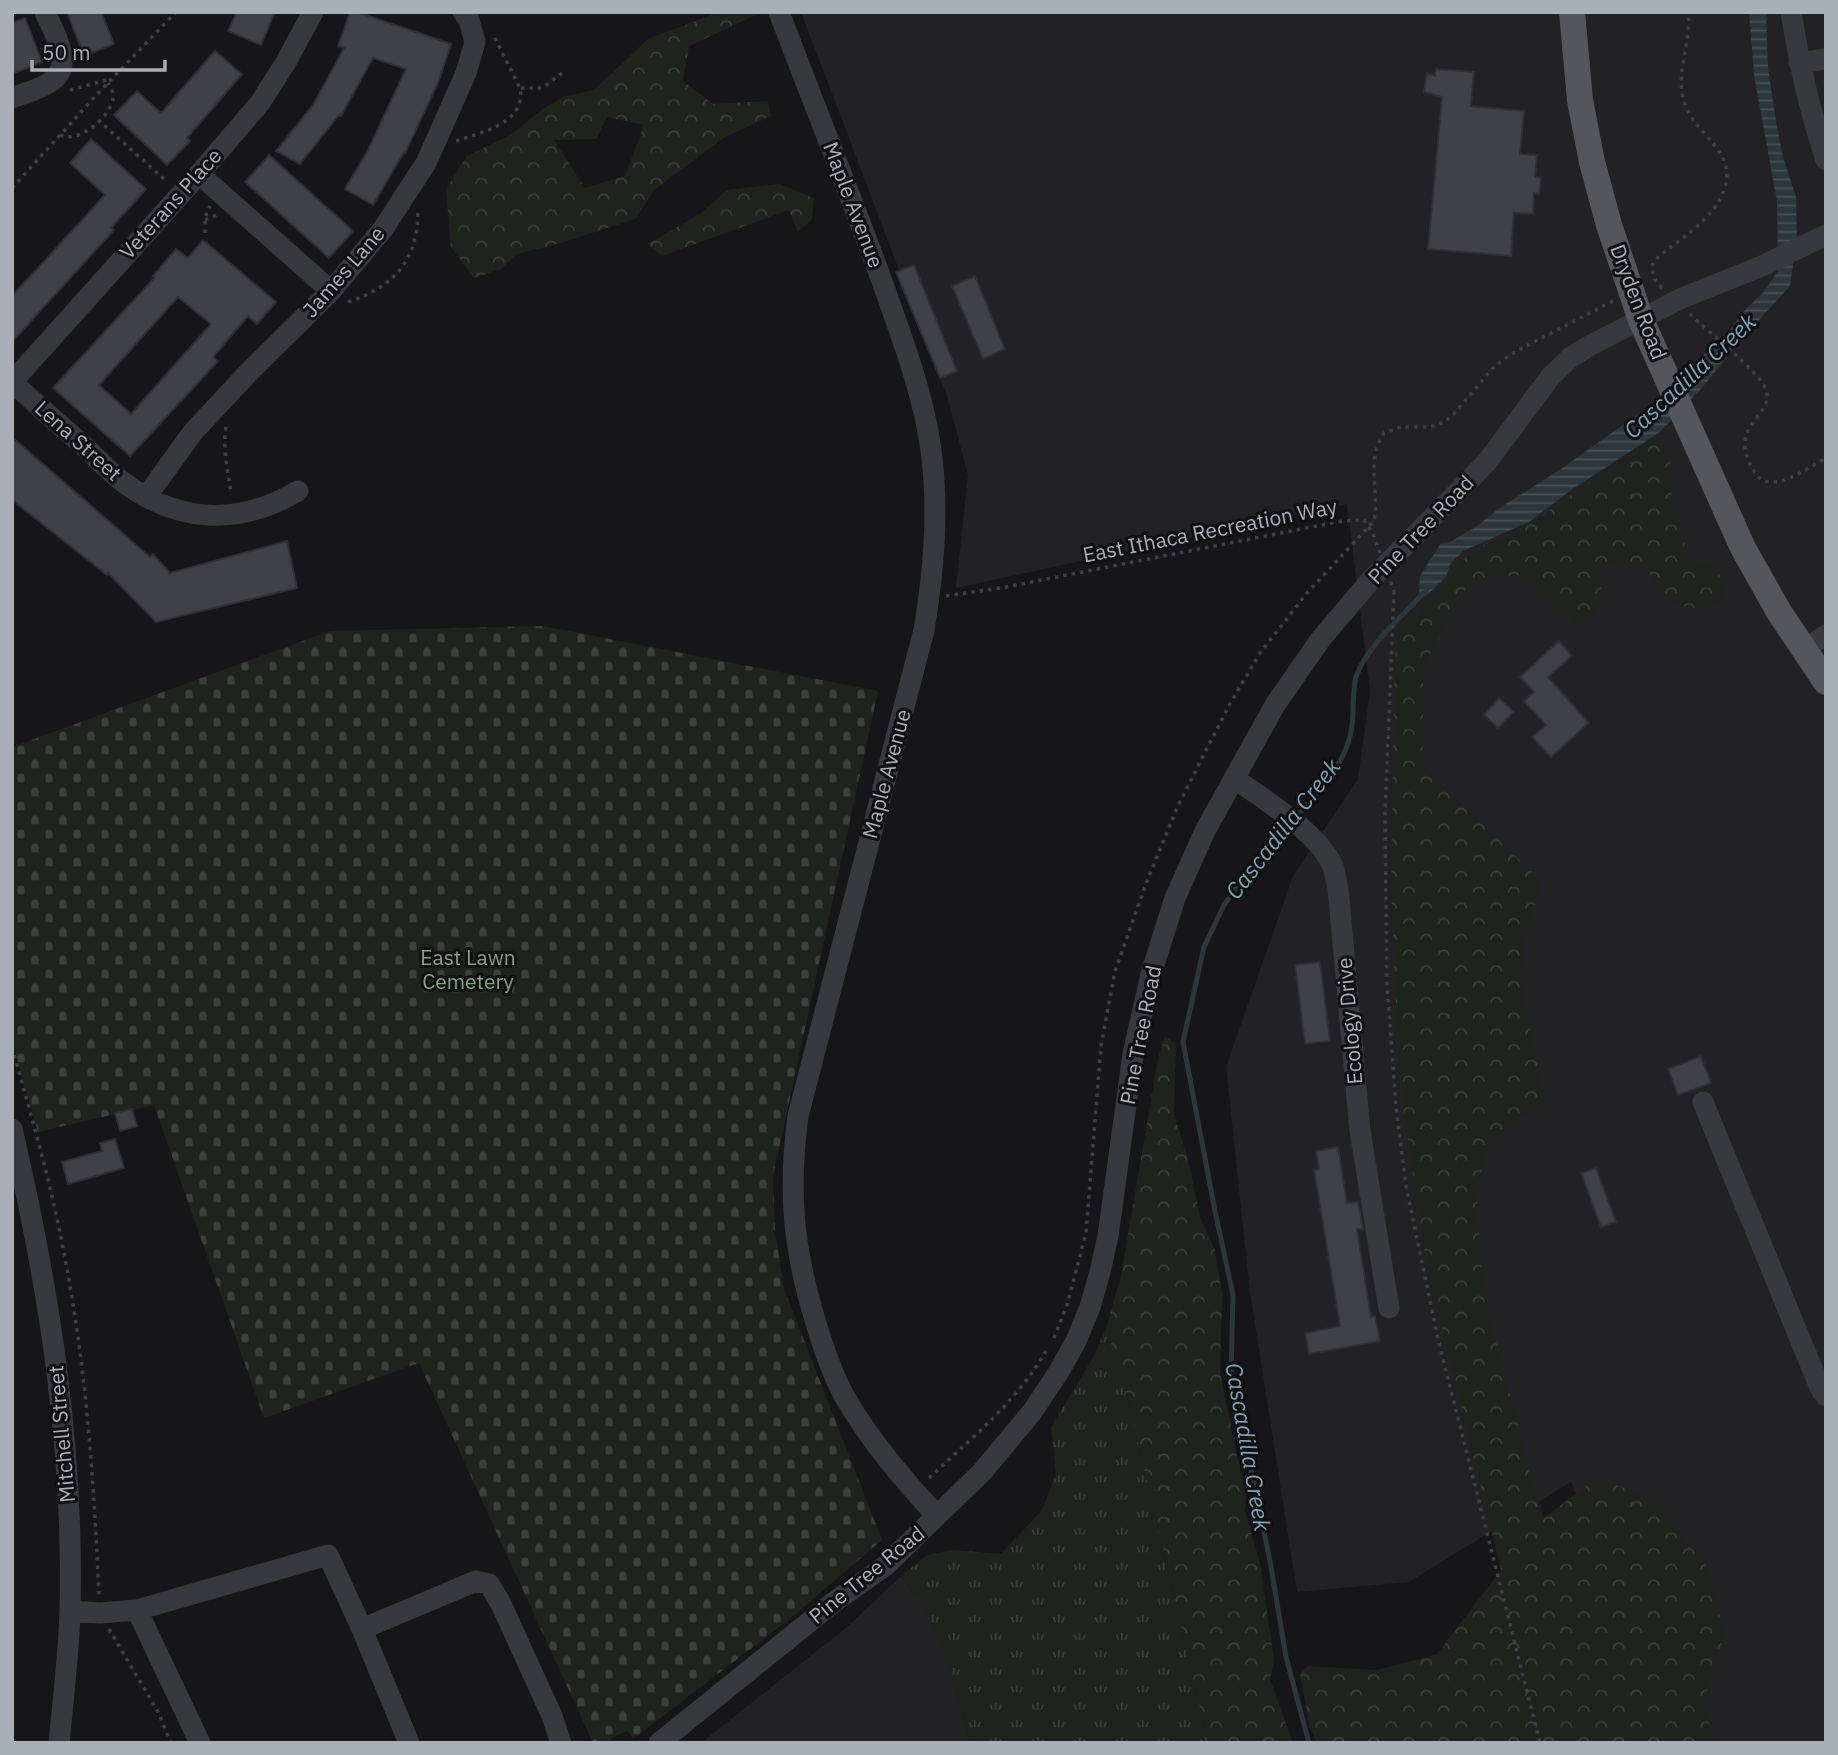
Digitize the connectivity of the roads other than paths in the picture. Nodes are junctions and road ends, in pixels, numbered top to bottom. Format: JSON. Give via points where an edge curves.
{"nodes":[{"id":1,"x":45,"y":12,"type":"edge"},
{"id":2,"x":313,"y":12,"type":"edge"},
{"id":3,"x":463,"y":12,"type":"edge"},
{"id":4,"x":779,"y":12,"type":"edge"},
{"id":5,"x":1572,"y":12,"type":"edge"},
{"id":6,"x":1791,"y":12,"type":"edge"},
{"id":7,"x":1826,"y":59,"type":"edge"},
{"id":8,"x":1798,"y":63,"type":"junction"},
{"id":9,"x":12,"y":98,"type":"edge"},
{"id":10,"x":1819,"y":120,"type":"edge"},
{"id":11,"x":1826,"y":160,"type":"edge"},
{"id":12,"x":199,"y":174,"type":"junction"},
{"id":13,"x":1818,"y":239,"type":"edge"},
{"id":14,"x":331,"y":291,"type":"junction"},
{"id":15,"x":1641,"y":320,"type":"junction"},
{"id":16,"x":12,"y":382,"type":"edge"},
{"id":17,"x":298,"y":491,"type":"dead end"},
{"id":18,"x":146,"y":497,"type":"junction"},
{"id":19,"x":1826,"y":635,"type":"edge"},
{"id":20,"x":1802,"y":650,"type":"junction"},
{"id":21,"x":1826,"y":682,"type":"edge"},
{"id":22,"x":1234,"y":778,"type":"junction"},
{"id":23,"x":1703,"y":1102,"type":"dead end"},
{"id":24,"x":12,"y":1129,"type":"edge"},
{"id":25,"x":1389,"y":1308,"type":"dead end"},
{"id":26,"x":1826,"y":1396,"type":"edge"},
{"id":27,"x":937,"y":1516,"type":"junction"},
{"id":28,"x":137,"y":1610,"type":"junction"},
{"id":29,"x":70,"y":1611,"type":"junction"},
{"id":30,"x":362,"y":1629,"type":"junction"},
{"id":31,"x":59,"y":1743,"type":"edge"},
{"id":32,"x":200,"y":1743,"type":"edge"},
{"id":33,"x":409,"y":1743,"type":"edge"},
{"id":34,"x":561,"y":1743,"type":"edge"},
{"id":35,"x":659,"y":1743,"type":"edge"}],
"edges":[{"from":1,"to":9,"type":"street","via":[[62,53],[60,71],[49,84]]},
{"from":2,"to":12,"type":"street","name":"Veterans Place","via":[[260,103]]},
{"from":3,"to":14,"type":"street","name":"James Lane","via":[[475,42],[426,163],[383,229]]},
{"from":4,"to":27,"type":"street","name":"Maple Avenue","via":[[910,359],[929,437],[936,499],[936,550],[924,630],[798,1116],[792,1202],[796,1243],[823,1347],[844,1396],[866,1432]]},
{"from":5,"to":15,"type":"main road","name":"Dryden Road","via":[[1580,100],[1592,162]]},
{"from":6,"to":8,"type":"street"},
{"from":7,"to":8,"type":"street"},
{"from":8,"to":10,"type":"street"},
{"from":10,"to":11,"type":"street"},
{"from":12,"to":14,"type":"street"},
{"from":12,"to":16,"type":"street","name":"Veterans Place"},
{"from":13,"to":15,"type":"street","name":"Pine Tree Road"},
{"from":14,"to":18,"type":"street","name":"James Lane","via":[[193,432]]},
{"from":15,"to":20,"type":"main road","name":"Dryden Road","via":[[1743,548]]},
{"from":15,"to":22,"type":"street","name":"Pine Tree Road","via":[[1589,345],[1551,376],[1487,462],[1370,581],[1320,640],[1275,705]]},
{"from":16,"to":18,"type":"street","name":"Lena Street","via":[[121,481]]},
{"from":17,"to":18,"type":"street","name":"Lena Street","via":[[262,508],[214,516],[191,514]]},
{"from":19,"to":20,"type":"street"},
{"from":20,"to":21,"type":"main road","name":"Dryden Road"},
{"from":22,"to":25,"type":"street","name":"Ecology Drive","via":[[1307,834],[1333,867],[1360,1131]]},
{"from":22,"to":27,"type":"street","name":"Pine Tree Road","via":[[1175,898],[1151,974],[1133,1054],[1108,1236],[1090,1307],[1064,1362],[1032,1412],[982,1472]]},
{"from":23,"to":26,"type":"street"},
{"from":24,"to":29,"type":"street","name":"Mitchell Street","via":[[33,1219],[65,1430]]},
{"from":27,"to":35,"type":"street","name":"Pine Tree Road","via":[[885,1566]]},
{"from":28,"to":29,"type":"street"},
{"from":28,"to":30,"type":"street","via":[[328,1555]]},
{"from":28,"to":32,"type":"street"},
{"from":29,"to":31,"type":"street","name":"Mitchell Street"},
{"from":30,"to":33,"type":"street"},
{"from":30,"to":34,"type":"street","via":[[476,1581],[489,1584]]}]}
